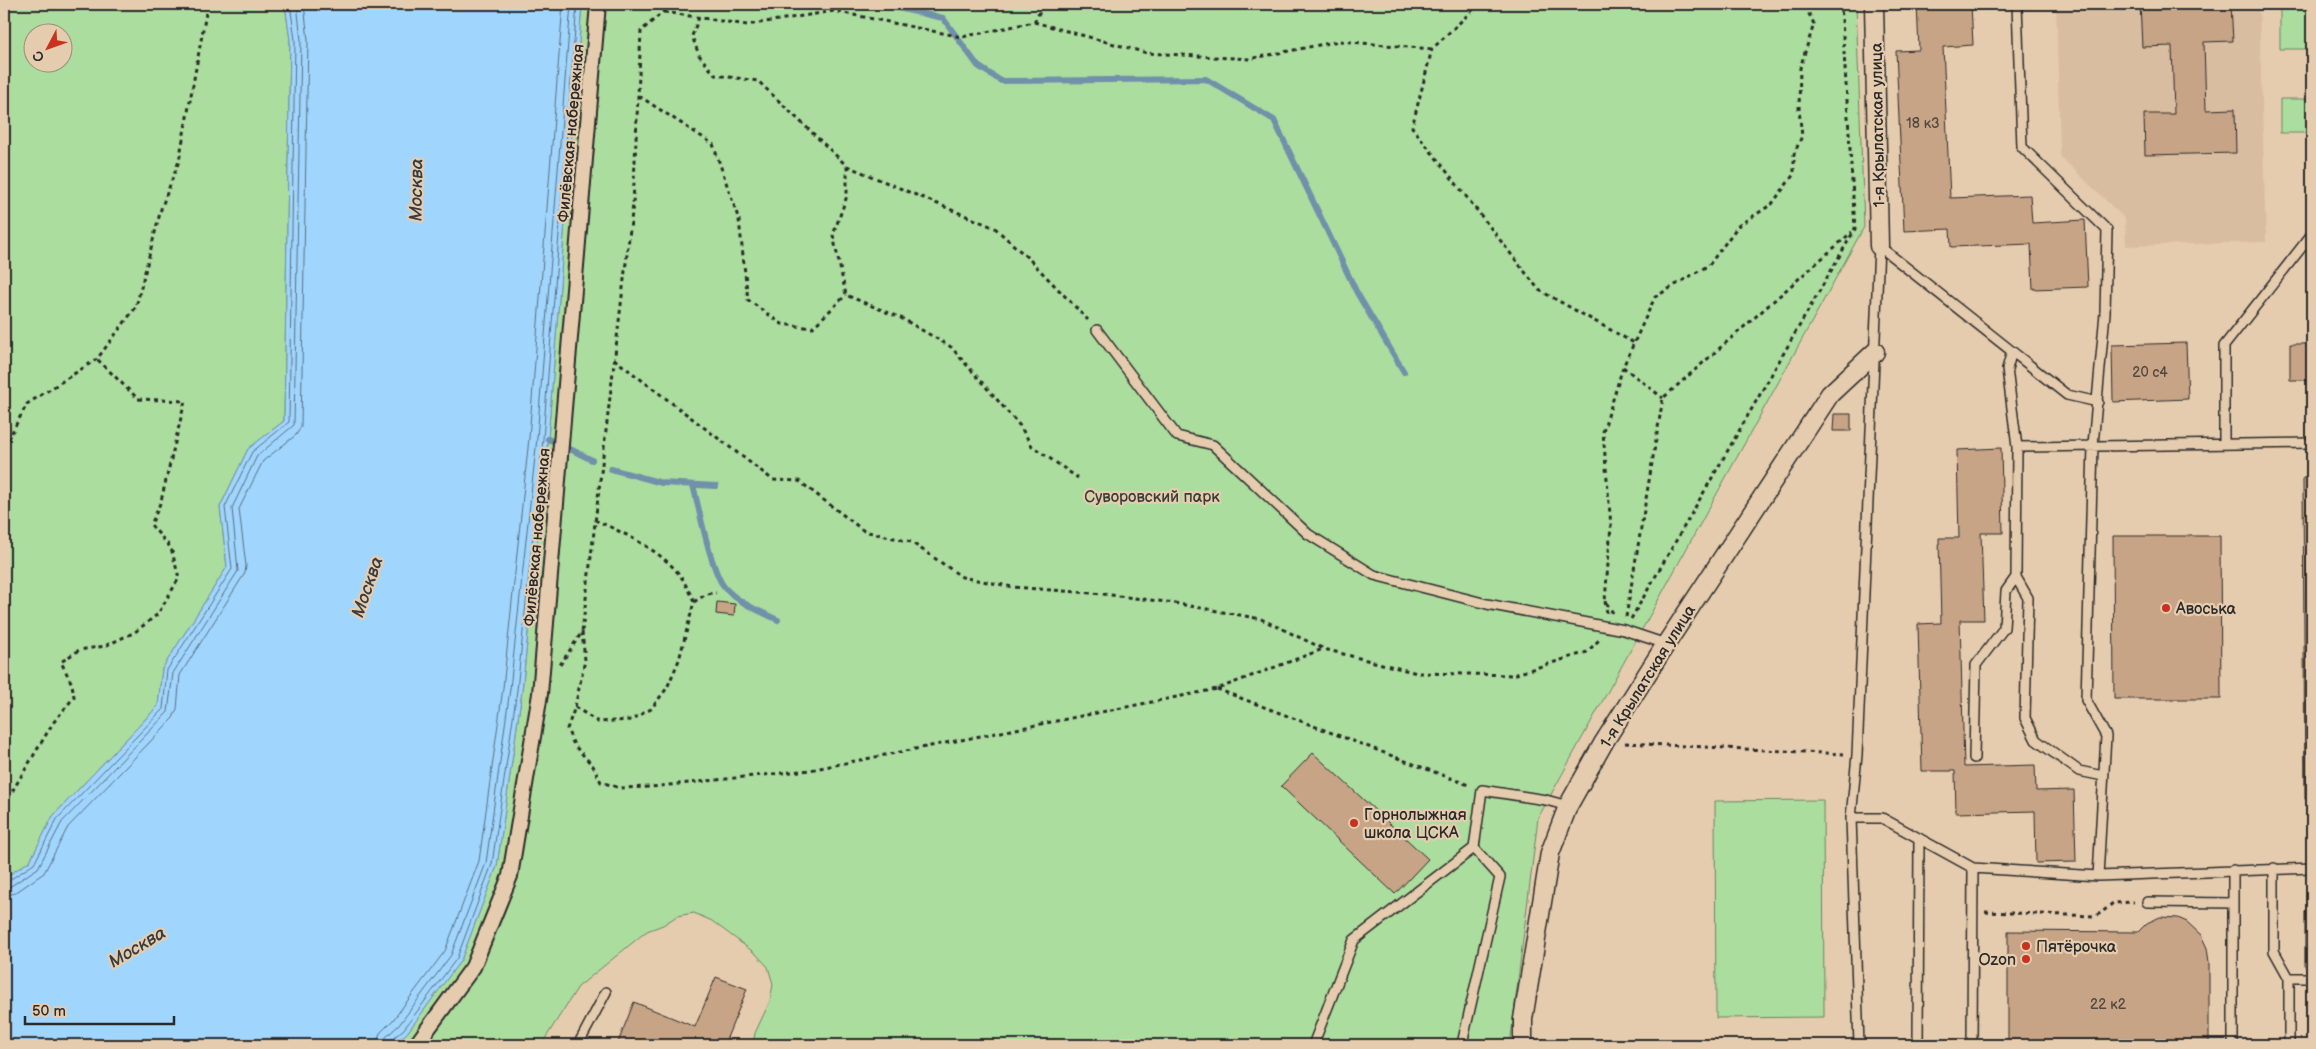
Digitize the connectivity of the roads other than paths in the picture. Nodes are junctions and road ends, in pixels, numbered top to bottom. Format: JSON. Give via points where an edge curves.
{"nodes":[{"id":1,"x":598,"y":4,"type":"edge"},
{"id":2,"x":1874,"y":4,"type":"edge"},
{"id":3,"x":2017,"y":4,"type":"edge"},
{"id":4,"x":2312,"y":234,"type":"edge"},
{"id":5,"x":1879,"y":246,"type":"junction"},
{"id":6,"x":1097,"y":330,"type":"road end"},
{"id":7,"x":2012,"y":351,"type":"junction"},
{"id":8,"x":1875,"y":352,"type":"junction"},
{"id":9,"x":2098,"y":402,"type":"junction"},
{"id":10,"x":2312,"y":443,"type":"edge"},
{"id":11,"x":2224,"y":444,"type":"junction"},
{"id":12,"x":2093,"y":445,"type":"junction"},
{"id":13,"x":2017,"y":447,"type":"junction"},
{"id":14,"x":2016,"y":577,"type":"junction"},
{"id":15,"x":1666,"y":644,"type":"junction"},
{"id":16,"x":1974,"y":758,"type":"dead end"},
{"id":17,"x":2103,"y":776,"type":"junction"},
{"id":18,"x":1568,"y":806,"type":"junction"},
{"id":19,"x":1851,"y":818,"type":"junction"},
{"id":20,"x":1919,"y":838,"type":"junction"},
{"id":21,"x":1474,"y":848,"type":"junction"},
{"id":22,"x":1973,"y":868,"type":"junction"},
{"id":23,"x":2274,"y":868,"type":"junction"},
{"id":24,"x":2312,"y":868,"type":"edge"},
{"id":25,"x":2234,"y":870,"type":"junction"},
{"id":26,"x":2098,"y":876,"type":"junction"},
{"id":27,"x":2147,"y":902,"type":"road end"},
{"id":28,"x":2233,"y":903,"type":"junction"},
{"id":29,"x":2289,"y":978,"type":"junction"},
{"id":30,"x":2312,"y":978,"type":"edge"},
{"id":31,"x":606,"y":992,"type":"dead end"},
{"id":32,"x":1462,"y":1044,"type":"dead end"},
{"id":33,"x":416,"y":1045,"type":"edge"},
{"id":34,"x":578,"y":1045,"type":"edge"},
{"id":35,"x":1313,"y":1045,"type":"edge"},
{"id":36,"x":1523,"y":1045,"type":"edge"},
{"id":37,"x":1859,"y":1045,"type":"edge"},
{"id":38,"x":1918,"y":1045,"type":"edge"},
{"id":39,"x":1972,"y":1045,"type":"edge"},
{"id":40,"x":2232,"y":1045,"type":"edge"},
{"id":41,"x":2290,"y":1045,"type":"edge"}],
"edges":[{"from":1,"to":33,"type":"street","name":"Филёвская набережная","via":[[540,694],[510,876],[474,967]]},
{"from":2,"to":5,"type":"street","name":"1-я Крылатская улица"},
{"from":3,"to":9,"type":"lane","via":[[2022,147],[2107,230]]},
{"from":4,"to":11,"type":"lane","via":[[2224,346]]},
{"from":5,"to":7,"type":"lane"},
{"from":5,"to":8,"type":"lane"},
{"from":6,"to":15,"type":"lane","via":[[1178,436],[1213,445],[1308,534],[1374,575],[1487,604],[1624,630]]},
{"from":7,"to":9,"type":"lane","via":[[2067,395]]},
{"from":7,"to":13,"type":"lane","via":[[2007,369]]},
{"from":8,"to":15,"type":"street","name":"1-я Крылатская улица","via":[[1830,394]]},
{"from":8,"to":19,"type":"lane","via":[[1857,755]]},
{"from":9,"to":12,"type":"lane"},
{"from":10,"to":11,"type":"lane"},
{"from":11,"to":12,"type":"lane"},
{"from":12,"to":13,"type":"lane"},
{"from":12,"to":17,"type":"lane","via":[[2086,700],[2106,736]]},
{"from":13,"to":14,"type":"lane"},
{"from":14,"to":16,"type":"lane","via":[[2006,591],[2004,628],[1976,665]]},
{"from":14,"to":17,"type":"lane","via":[[2028,598],[2024,718],[2036,740],[2079,770]]},
{"from":15,"to":18,"type":"street","name":"1-я Крылатская улица"},
{"from":17,"to":26,"type":"lane"},
{"from":18,"to":21,"type":"lane","via":[[1482,790]]},
{"from":18,"to":36,"type":"street","name":"1-я Крылатская улица","via":[[1550,853],[1523,1019]]},
{"from":19,"to":20,"type":"lane","via":[[1882,818]]},
{"from":19,"to":37,"type":"lane"},
{"from":20,"to":22,"type":"lane"},
{"from":20,"to":38,"type":"lane"},
{"from":21,"to":32,"type":"lane","via":[[1500,877]]},
{"from":21,"to":35,"type":"lane","via":[[1354,940]]},
{"from":22,"to":26,"type":"lane"},
{"from":22,"to":39,"type":"lane"},
{"from":23,"to":24,"type":"lane"},
{"from":23,"to":25,"type":"lane"},
{"from":23,"to":29,"type":"lane","via":[[2274,952]]},
{"from":25,"to":26,"type":"lane"},
{"from":25,"to":28,"type":"lane"},
{"from":27,"to":28,"type":"lane"},
{"from":28,"to":40,"type":"lane"},
{"from":29,"to":30,"type":"lane"},
{"from":29,"to":41,"type":"lane"},
{"from":31,"to":34,"type":"lane"}]}
